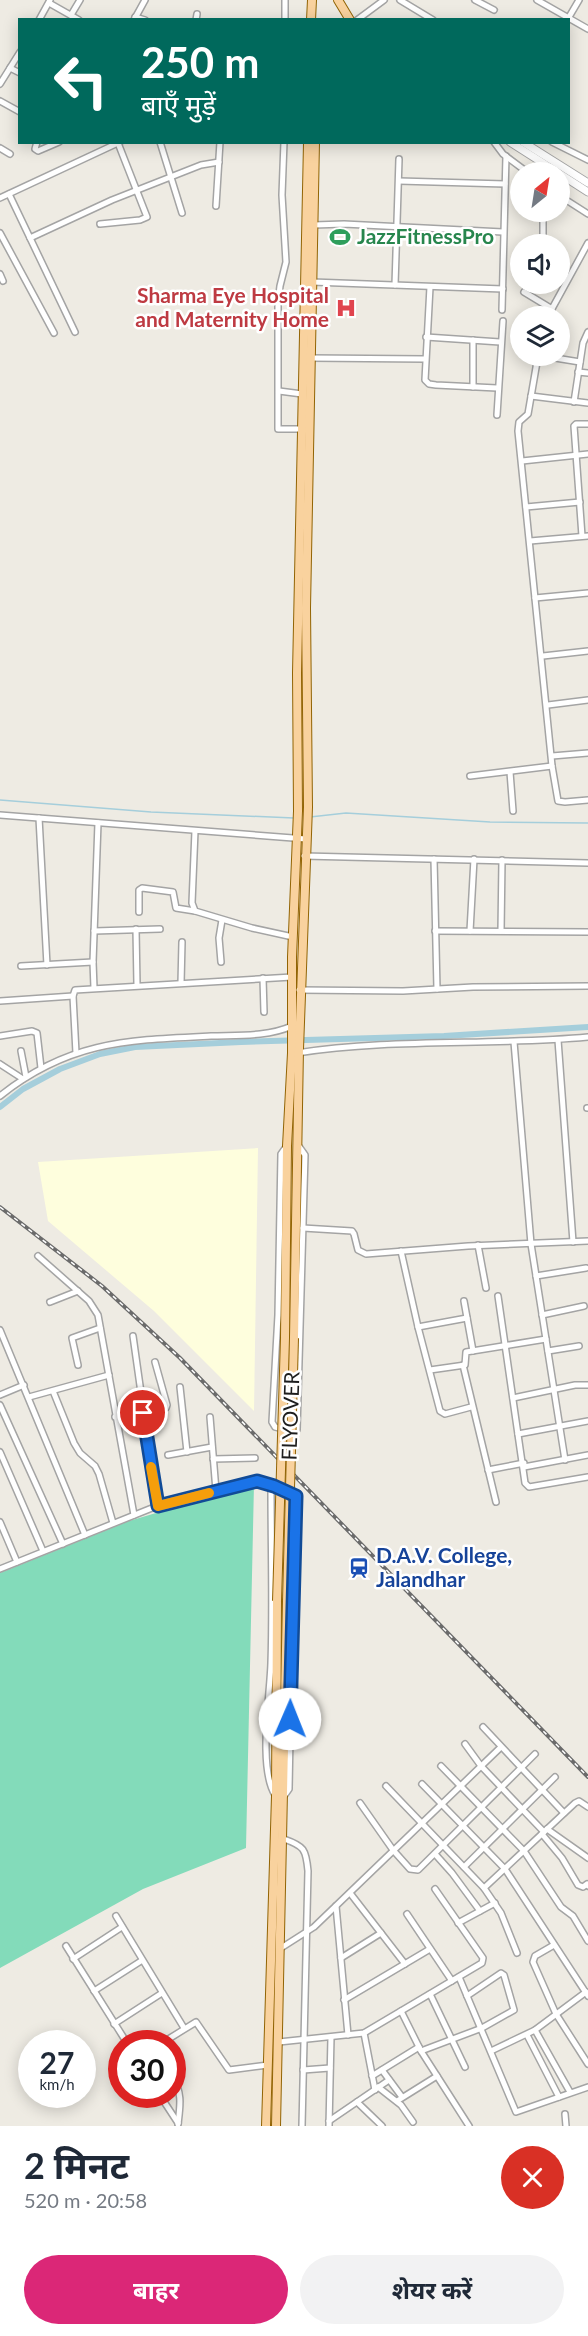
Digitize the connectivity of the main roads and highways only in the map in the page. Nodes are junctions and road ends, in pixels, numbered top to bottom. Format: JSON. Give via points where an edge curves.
{"nodes":[{"id":1,"x":312,"y":0,"type":"edge"},
{"id":2,"x":317,"y":0,"type":"edge"},
{"id":3,"x":338,"y":0,"type":"edge"},
{"id":4,"x":311,"y":18,"type":"edge"},
{"id":5,"x":317,"y":18,"type":"edge"},
{"id":6,"x":349,"y":18,"type":"edge"},
{"id":7,"x":308,"y":144,"type":"edge"},
{"id":8,"x":315,"y":144,"type":"edge"},
{"id":9,"x":307,"y":358,"type":"junction"},
{"id":10,"x":302,"y":827,"type":"junction"},
{"id":11,"x":301,"y":856,"type":"junction"},
{"id":12,"x":296,"y":991,"type":"junction"},
{"id":13,"x":296,"y":1051,"type":"junction"},
{"id":14,"x":289,"y":1338,"type":"junction"},
{"id":15,"x":280,"y":1796,"type":"junction"},
{"id":16,"x":266,"y":2126,"type":"edge"},
{"id":17,"x":276,"y":2126,"type":"edge"}],
"edges":[{"from":1,"to":4,"type":"main road"},
{"from":2,"to":5,"type":"main road"},
{"from":3,"to":6,"type":"main road"},
{"from":7,"to":9,"type":"main road"},
{"from":8,"to":9,"type":"main road"},
{"from":9,"to":10,"type":"main road","via":[[302,394],[297,673],[298,811]]},
{"from":9,"to":10,"type":"main road","via":[[308,809]]},
{"from":10,"to":11,"type":"main road"},
{"from":11,"to":12,"type":"main road"},
{"from":11,"to":12,"type":"main road","via":[[293,937],[292,977]]},
{"from":12,"to":13,"type":"main road"},
{"from":13,"to":14,"type":"main road","name":"FLYOVER","via":[[297,1144]]},
{"from":13,"to":14,"type":"main road","name":"FLYOVER","via":[[287,1146]]},
{"from":14,"to":15,"type":"main road","name":"FLYOVER","bridge":true,"via":[[287,1601]]},
{"from":14,"to":15,"type":"main road","name":"FLYOVER","bridge":true,"via":[[277,1601]]},
{"from":15,"to":16,"type":"main road"},
{"from":15,"to":17,"type":"main road","via":[[284,1839]]}]}
